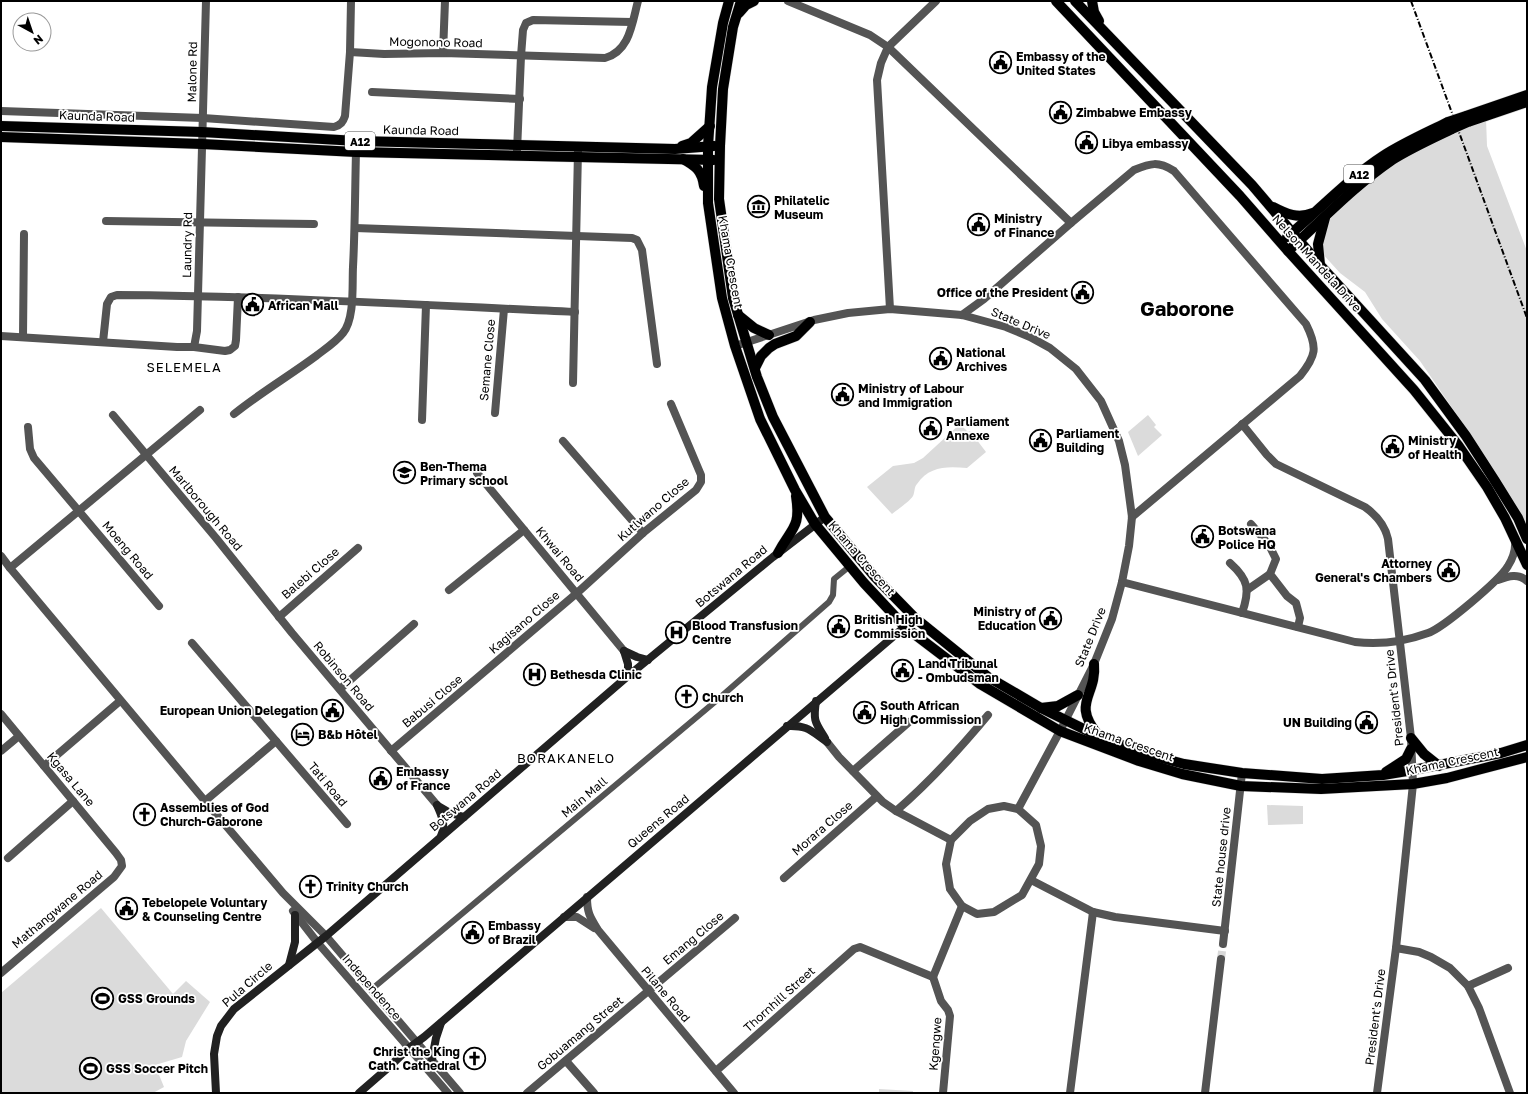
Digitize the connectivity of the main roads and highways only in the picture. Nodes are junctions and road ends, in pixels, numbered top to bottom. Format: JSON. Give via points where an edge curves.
{"nodes":[{"id":1,"x":729,"y":1,"type":"edge"},
{"id":2,"x":741,"y":1,"type":"edge"},
{"id":3,"x":754,"y":1,"type":"edge"},
{"id":4,"x":1056,"y":1,"type":"edge"},
{"id":5,"x":1075,"y":1,"type":"edge"},
{"id":6,"x":1092,"y":1,"type":"edge"},
{"id":7,"x":737,"y":15,"type":"junction"},
{"id":8,"x":1109,"y":37,"type":"junction"},
{"id":9,"x":1527,"y":95,"type":"edge"},
{"id":10,"x":1527,"y":102,"type":"edge"},
{"id":11,"x":1467,"y":119,"type":"junction"},
{"id":12,"x":1,"y":126,"type":"edge"},
{"id":13,"x":710,"y":126,"type":"junction"},
{"id":14,"x":1,"y":137,"type":"edge"},
{"id":15,"x":708,"y":146,"type":"junction"},
{"id":16,"x":720,"y":146,"type":"junction"},
{"id":17,"x":675,"y":149,"type":"junction"},
{"id":18,"x":682,"y":158,"type":"junction"},
{"id":19,"x":708,"y":159,"type":"junction"},
{"id":20,"x":720,"y":160,"type":"junction"},
{"id":21,"x":708,"y":203,"type":"junction"},
{"id":22,"x":1270,"y":205,"type":"junction"},
{"id":23,"x":1321,"y":214,"type":"junction"},
{"id":24,"x":1295,"y":237,"type":"junction"},
{"id":25,"x":1281,"y":243,"type":"junction"},
{"id":26,"x":1288,"y":251,"type":"junction"},
{"id":27,"x":1320,"y":265,"type":"junction"},
{"id":28,"x":738,"y":316,"type":"junction"},
{"id":29,"x":810,"y":322,"type":"road end"},
{"id":30,"x":769,"y":335,"type":"road end"},
{"id":31,"x":755,"y":368,"type":"junction"},
{"id":32,"x":795,"y":490,"type":"junction"},
{"id":33,"x":826,"y":517,"type":"junction"},
{"id":34,"x":815,"y":524,"type":"junction"},
{"id":35,"x":1527,"y":539,"type":"edge"},
{"id":36,"x":778,"y":553,"type":"junction"},
{"id":37,"x":1527,"y":565,"type":"edge"},
{"id":38,"x":915,"y":618,"type":"junction"},
{"id":39,"x":905,"y":627,"type":"junction"},
{"id":40,"x":648,"y":660,"type":"junction"},
{"id":41,"x":1094,"y":664,"type":"road end"},
{"id":42,"x":628,"y":676,"type":"junction"},
{"id":43,"x":1078,"y":694,"type":"road end"},
{"id":44,"x":816,"y":701,"type":"junction"},
{"id":45,"x":1041,"y":708,"type":"junction"},
{"id":46,"x":787,"y":726,"type":"junction"},
{"id":47,"x":1100,"y":737,"type":"junction"},
{"id":48,"x":1411,"y":738,"type":"road end"},
{"id":49,"x":1527,"y":745,"type":"edge"},
{"id":50,"x":1411,"y":749,"type":"road end"},
{"id":51,"x":1527,"y":757,"type":"edge"},
{"id":52,"x":1439,"y":766,"type":"junction"},
{"id":53,"x":1383,"y":774,"type":"junction"},
{"id":54,"x":464,"y":817,"type":"junction"},
{"id":55,"x":441,"y":837,"type":"junction"},
{"id":56,"x":296,"y":915,"type":"road end"},
{"id":57,"x":326,"y":936,"type":"joint"},
{"id":58,"x":289,"y":965,"type":"junction"},
{"id":59,"x":441,"y":1022,"type":"junction"},
{"id":60,"x":432,"y":1059,"type":"road end"},
{"id":61,"x":216,"y":1093,"type":"edge"},
{"id":62,"x":358,"y":1093,"type":"edge"}],
"edges":[{"from":1,"to":13,"type":"main road","name":"Khama Crescent","via":[[722,22],[716,58]]},
{"from":2,"to":7,"type":"main road","name":"Khama Crescent"},
{"from":3,"to":7,"type":"main road"},
{"from":4,"to":25,"type":"main road","name":"Nelson Mandela Drive"},
{"from":5,"to":8,"type":"main road","name":"Nelson Mandela Drive"},
{"from":6,"to":8,"type":"main road","via":[[1094,12]]},
{"from":7,"to":16,"type":"main road","name":"Khama Crescent","via":[[722,89]]},
{"from":8,"to":22,"type":"main road","name":"Nelson Mandela Drive"},
{"from":9,"to":11,"type":"main road","number":"A12"},
{"from":10,"to":11,"type":"main road","number":"A12"},
{"from":11,"to":23,"type":"main road","number":"A12","bridge":true,"via":[[1382,156],[1362,171]]},
{"from":12,"to":17,"type":"main road","name":"Kaunda Road","number":"A12","via":[[202,132],[357,141]]},
{"from":13,"to":15,"type":"main road","name":"Khama Crescent"},
{"from":13,"to":17,"type":"main road","via":[[691,143]]},
{"from":14,"to":18,"type":"main road","name":"Kaunda Road","number":"A12","via":[[356,152]]},
{"from":15,"to":16,"type":"main road","name":"Kaunda Road","number":"A12"},
{"from":15,"to":17,"type":"main road","name":"Kaunda Road","number":"A12"},
{"from":15,"to":19,"type":"main road","name":"Khama Crescent"},
{"from":16,"to":20,"type":"main road","name":"Khama Crescent"},
{"from":18,"to":19,"type":"main road","name":"Kaunda Road","number":"A12"},
{"from":18,"to":21,"type":"main road","via":[[695,166],[702,175]]},
{"from":19,"to":20,"type":"main road","name":"Kaunda Road","number":"A12"},
{"from":19,"to":21,"type":"main road","name":"Khama Crescent"},
{"from":20,"to":28,"type":"main road","name":"Khama Crescent","via":[[719,199],[733,298]]},
{"from":21,"to":32,"type":"main road","name":"Khama Crescent","via":[[722,298],[735,346],[760,419]]},
{"from":22,"to":23,"type":"main road","via":[[1297,216]]},
{"from":22,"to":24,"type":"main road","name":"Nelson Mandela Drive"},
{"from":23,"to":24,"type":"main road","number":"A12"},
{"from":23,"to":27,"type":"main road","via":[[1318,244]]},
{"from":24,"to":25,"type":"main road","number":"A12"},
{"from":24,"to":26,"type":"main road","number":"A12"},
{"from":24,"to":27,"type":"main road","name":"Nelson Mandela Drive"},
{"from":25,"to":26,"type":"main road","name":"Nelson Mandela Drive"},
{"from":26,"to":37,"type":"main road","name":"Nelson Mandela Drive","via":[[1424,401],[1458,445],[1505,518]]},
{"from":27,"to":35,"type":"main road","name":"Nelson Mandela Drive","via":[[1425,380],[1466,436],[1518,518]]},
{"from":28,"to":30,"type":"main road"},
{"from":28,"to":31,"type":"main road","name":"Khama Crescent"},
{"from":29,"to":31,"type":"main road","via":[[796,336],[769,348]]},
{"from":31,"to":33,"type":"main road","name":"Khama Crescent","via":[[773,417]]},
{"from":32,"to":34,"type":"main road","name":"Khama Crescent"},
{"from":32,"to":36,"type":"main road","via":[[798,516],[795,526]]},
{"from":33,"to":34,"type":"main road","name":"Botswana Road"},
{"from":33,"to":38,"type":"main road","name":"Khama Crescent","via":[[875,577]]},
{"from":34,"to":36,"type":"main road","name":"Botswana Road"},
{"from":34,"to":39,"type":"main road","name":"Khama Crescent"},
{"from":36,"to":40,"type":"main road","name":"Botswana Road"},
{"from":38,"to":39,"type":"main road","name":"Queens Road"},
{"from":38,"to":45,"type":"main road","name":"Khama Crescent","via":[[988,677]]},
{"from":39,"to":44,"type":"main road","name":"Queens Road","via":[[859,668]]},
{"from":39,"to":51,"type":"main road","name":"Khama Crescent","via":[[980,684],[1060,731],[1182,774],[1241,786],[1321,789],[1413,784]]},
{"from":40,"to":42,"type":"main road","name":"Botswana Road"},
{"from":40,"to":42,"type":"main road","via":[[624,651]]},
{"from":41,"to":47,"type":"main road","via":[[1095,673],[1085,707],[1089,723]]},
{"from":42,"to":54,"type":"main road","name":"Botswana Road"},
{"from":43,"to":45,"type":"main road","via":[[1058,706]]},
{"from":44,"to":46,"type":"main road","name":"Queens Road"},
{"from":44,"to":46,"type":"main road","via":[[815,721],[827,742],[806,727]]},
{"from":45,"to":47,"type":"main road","name":"Khama Crescent"},
{"from":46,"to":59,"type":"main road","name":"Queens Road"},
{"from":47,"to":53,"type":"main road","name":"Khama Crescent","via":[[1143,754],[1184,764],[1242,773],[1322,779]]},
{"from":48,"to":52,"type":"main road","via":[[1424,754]]},
{"from":49,"to":52,"type":"main road","name":"Khama Crescent"},
{"from":50,"to":53,"type":"main road","via":[[1406,759]]},
{"from":52,"to":53,"type":"main road","name":"Khama Crescent"},
{"from":54,"to":55,"type":"main road","name":"Botswana Road"},
{"from":54,"to":55,"type":"main road","via":[[450,813],[437,805],[444,822]]},
{"from":55,"to":57,"type":"main road","name":"Botswana Road"},
{"from":56,"to":58,"type":"main road","via":[[295,942]]},
{"from":57,"to":58,"type":"main road","name":"Pula Circle"},
{"from":58,"to":61,"type":"main road","name":"Pula Circle","via":[[238,1005],[221,1026],[214,1054]]},
{"from":59,"to":60,"type":"main road"},
{"from":59,"to":62,"type":"main road","name":"Queens Road"}]}
